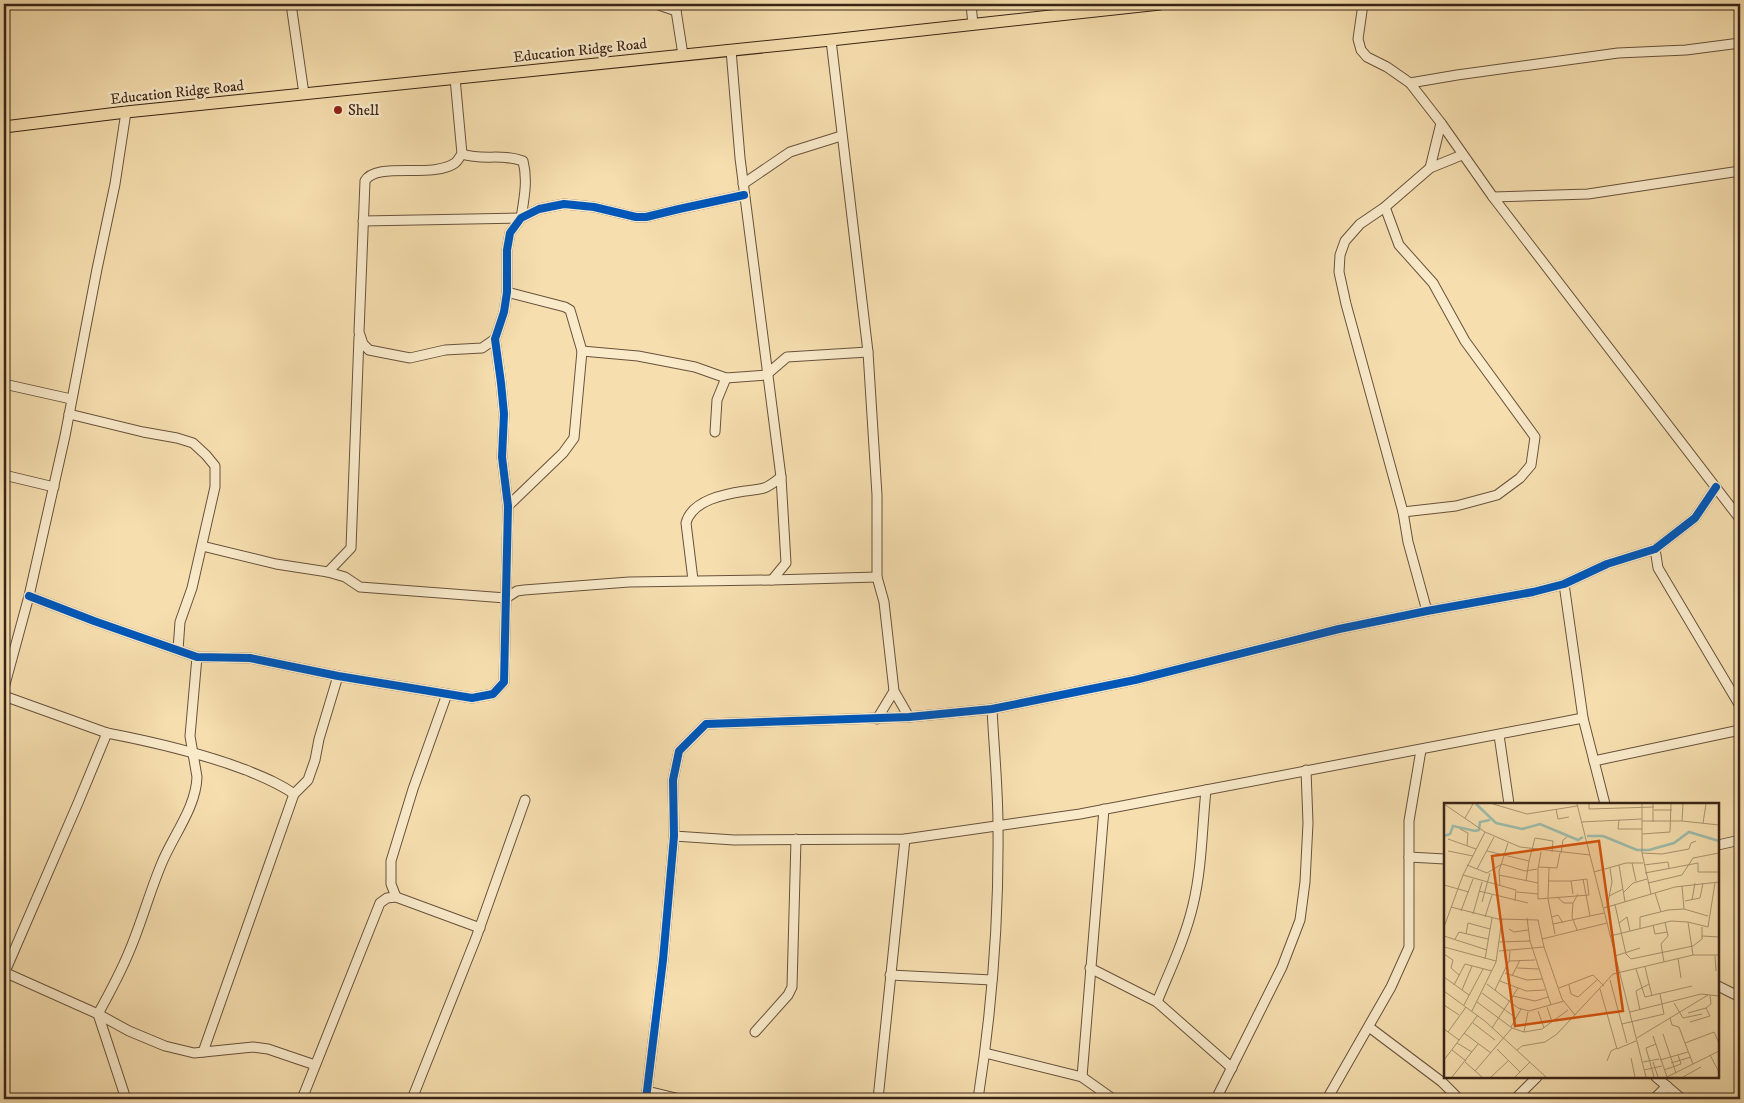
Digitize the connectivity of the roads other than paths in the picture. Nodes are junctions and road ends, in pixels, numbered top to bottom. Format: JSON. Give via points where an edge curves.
{"nodes":[{"id":1,"x":291,"y":4,"type":"edge"},
{"id":2,"x":656,"y":4,"type":"edge"},
{"id":3,"x":971,"y":4,"type":"edge"},
{"id":4,"x":1160,"y":4,"type":"edge"},
{"id":5,"x":1363,"y":4,"type":"edge"},
{"id":6,"x":675,"y":7,"type":"edge"},
{"id":7,"x":973,"y":24,"type":"junction"},
{"id":8,"x":831,"y":40,"type":"junction"},
{"id":9,"x":1740,"y":42,"type":"edge"},
{"id":10,"x":730,"y":50,"type":"junction"},
{"id":11,"x":682,"y":55,"type":"junction"},
{"id":12,"x":455,"y":78,"type":"junction"},
{"id":13,"x":1410,"y":83,"type":"junction"},
{"id":14,"x":304,"y":94,"type":"junction"},
{"id":15,"x":126,"y":112,"type":"junction"},
{"id":16,"x":1441,"y":123,"type":"junction"},
{"id":17,"x":4,"y":127,"type":"edge"},
{"id":18,"x":841,"y":136,"type":"junction"},
{"id":19,"x":462,"y":154,"type":"junction"},
{"id":20,"x":1462,"y":155,"type":"junction"},
{"id":21,"x":1430,"y":168,"type":"junction"},
{"id":22,"x":1740,"y":171,"type":"edge"},
{"id":23,"x":743,"y":184,"type":"junction"},
{"id":24,"x":744,"y":195,"type":"junction"},
{"id":25,"x":1493,"y":198,"type":"junction"},
{"id":26,"x":1385,"y":207,"type":"junction"},
{"id":27,"x":521,"y":218,"type":"junction"},
{"id":28,"x":363,"y":221,"type":"junction"},
{"id":29,"x":507,"y":292,"type":"junction"},
{"id":30,"x":359,"y":332,"type":"junction"},
{"id":31,"x":495,"y":339,"type":"junction"},
{"id":32,"x":582,"y":351,"type":"junction"},
{"id":33,"x":868,"y":352,"type":"junction"},
{"id":34,"x":766,"y":375,"type":"junction"},
{"id":35,"x":726,"y":378,"type":"junction"},
{"id":36,"x":4,"y":384,"type":"edge"},
{"id":37,"x":72,"y":399,"type":"junction"},
{"id":38,"x":69,"y":414,"type":"junction"},
{"id":39,"x":715,"y":432,"type":"dead end"},
{"id":40,"x":4,"y":475,"type":"edge"},
{"id":41,"x":781,"y":477,"type":"junction"},
{"id":42,"x":54,"y":487,"type":"junction"},
{"id":43,"x":1716,"y":487,"type":"junction"},
{"id":44,"x":508,"y":506,"type":"junction"},
{"id":45,"x":1403,"y":512,"type":"junction"},
{"id":46,"x":1740,"y":519,"type":"edge"},
{"id":47,"x":202,"y":546,"type":"junction"},
{"id":48,"x":1655,"y":549,"type":"junction"},
{"id":49,"x":328,"y":572,"type":"junction"},
{"id":50,"x":878,"y":577,"type":"junction"},
{"id":51,"x":693,"y":580,"type":"junction"},
{"id":52,"x":772,"y":580,"type":"junction"},
{"id":53,"x":1564,"y":584,"type":"junction"},
{"id":54,"x":29,"y":596,"type":"junction"},
{"id":55,"x":506,"y":598,"type":"junction"},
{"id":56,"x":1427,"y":611,"type":"junction"},
{"id":57,"x":178,"y":650,"type":"junction"},
{"id":58,"x":197,"y":658,"type":"junction"},
{"id":59,"x":338,"y":676,"type":"junction"},
{"id":60,"x":4,"y":688,"type":"edge"},
{"id":61,"x":894,"y":690,"type":"junction"},
{"id":62,"x":446,"y":694,"type":"junction"},
{"id":63,"x":4,"y":696,"type":"edge"},
{"id":64,"x":1740,"y":706,"type":"edge"},
{"id":65,"x":992,"y":709,"type":"junction"},
{"id":66,"x":909,"y":717,"type":"junction"},
{"id":67,"x":1583,"y":718,"type":"junction"},
{"id":68,"x":877,"y":719,"type":"junction"},
{"id":69,"x":1740,"y":730,"type":"edge"},
{"id":70,"x":107,"y":732,"type":"junction"},
{"id":71,"x":1499,"y":734,"type":"junction"},
{"id":72,"x":1421,"y":750,"type":"junction"},
{"id":73,"x":192,"y":752,"type":"junction"},
{"id":74,"x":1594,"y":761,"type":"junction"},
{"id":75,"x":1306,"y":770,"type":"junction"},
{"id":76,"x":1206,"y":790,"type":"junction"},
{"id":77,"x":294,"y":794,"type":"junction"},
{"id":78,"x":525,"y":800,"type":"dead end"},
{"id":79,"x":1509,"y":803,"type":"edge"},
{"id":80,"x":1605,"y":803,"type":"edge"},
{"id":81,"x":1104,"y":809,"type":"junction"},
{"id":82,"x":998,"y":825,"type":"junction"},
{"id":83,"x":674,"y":836,"type":"junction"},
{"id":84,"x":796,"y":839,"type":"junction"},
{"id":85,"x":905,"y":839,"type":"junction"},
{"id":86,"x":1740,"y":840,"type":"edge"},
{"id":87,"x":1719,"y":845,"type":"edge"},
{"id":88,"x":1409,"y":857,"type":"junction"},
{"id":89,"x":1444,"y":859,"type":"edge"},
{"id":90,"x":396,"y":898,"type":"junction"},
{"id":91,"x":480,"y":928,"type":"junction"},
{"id":92,"x":1090,"y":968,"type":"junction"},
{"id":93,"x":4,"y":973,"type":"edge"},
{"id":94,"x":890,"y":975,"type":"junction"},
{"id":95,"x":992,"y":980,"type":"junction"},
{"id":96,"x":1719,"y":986,"type":"edge"},
{"id":97,"x":1740,"y":996,"type":"edge"},
{"id":98,"x":1157,"y":1002,"type":"junction"},
{"id":99,"x":98,"y":1014,"type":"junction"},
{"id":100,"x":1368,"y":1027,"type":"junction"},
{"id":101,"x":754,"y":1032,"type":"dead end"},
{"id":102,"x":203,"y":1052,"type":"junction"},
{"id":103,"x":985,"y":1052,"type":"junction"},
{"id":104,"x":315,"y":1065,"type":"junction"},
{"id":105,"x":1232,"y":1068,"type":"junction"},
{"id":106,"x":1082,"y":1077,"type":"junction"},
{"id":107,"x":1536,"y":1078,"type":"edge"},
{"id":108,"x":1657,"y":1078,"type":"edge"},
{"id":109,"x":1444,"y":1079,"type":"edge"},
{"id":110,"x":1667,"y":1086,"type":"junction"},
{"id":111,"x":646,"y":1095,"type":"edge"},
{"id":112,"x":126,"y":1099,"type":"edge"},
{"id":113,"x":302,"y":1099,"type":"edge"},
{"id":114,"x":412,"y":1099,"type":"edge"},
{"id":115,"x":680,"y":1099,"type":"edge"},
{"id":116,"x":878,"y":1099,"type":"edge"},
{"id":117,"x":978,"y":1099,"type":"edge"},
{"id":118,"x":1113,"y":1099,"type":"edge"},
{"id":119,"x":1216,"y":1099,"type":"edge"},
{"id":120,"x":1327,"y":1099,"type":"edge"},
{"id":121,"x":1458,"y":1099,"type":"edge"},
{"id":122,"x":1515,"y":1099,"type":"edge"},
{"id":123,"x":1654,"y":1099,"type":"edge"},
{"id":124,"x":1682,"y":1099,"type":"edge"}],
"edges":[{"from":1,"to":14,"type":"street"},
{"from":2,"to":6,"type":"street"},
{"from":3,"to":7,"type":"street"},
{"from":4,"to":7,"type":"main road","name":"Education Ridge Road"},
{"from":5,"to":13,"type":"street","via":[[1358,39],[1361,50]]},
{"from":6,"to":11,"type":"street"},
{"from":7,"to":8,"type":"main road","name":"Education Ridge Road"},
{"from":8,"to":10,"type":"main road","name":"Education Ridge Road"},
{"from":8,"to":18,"type":"street"},
{"from":9,"to":13,"type":"street","via":[[1686,50],[1618,53]]},
{"from":10,"to":11,"type":"main road","name":"Education Ridge Road"},
{"from":10,"to":23,"type":"street"},
{"from":11,"to":12,"type":"main road","name":"Education Ridge Road"},
{"from":12,"to":14,"type":"main road","name":"Education Ridge Road"},
{"from":12,"to":19,"type":"street"},
{"from":13,"to":16,"type":"street"},
{"from":14,"to":15,"type":"main road","name":"Education Ridge Road"},
{"from":15,"to":17,"type":"main road","name":"Education Ridge Road"},
{"from":15,"to":37,"type":"street","via":[[115,184]]},
{"from":16,"to":20,"type":"street"},
{"from":16,"to":21,"type":"street"},
{"from":18,"to":23,"type":"street","via":[[790,152]]},
{"from":18,"to":33,"type":"street"},
{"from":19,"to":27,"type":"street","via":[[474,158],[512,157],[523,161],[526,187]]},
{"from":19,"to":28,"type":"street","via":[[456,163],[444,168],[371,173],[365,180]]},
{"from":20,"to":21,"type":"street"},
{"from":20,"to":25,"type":"street"},
{"from":21,"to":26,"type":"street"},
{"from":22,"to":25,"type":"street","via":[[1588,194]]},
{"from":23,"to":24,"type":"street"},
{"from":24,"to":27,"type":"street","via":[[646,217],[564,204],[539,209]]},
{"from":24,"to":34,"type":"street"},
{"from":25,"to":43,"type":"street"},
{"from":26,"to":45,"type":"street","via":[[1360,224],[1346,241],[1340,255],[1339,272]]},
{"from":26,"to":45,"type":"street","via":[[1399,245],[1433,283],[1465,341],[1535,437],[1531,465],[1498,495],[1456,506]]},
{"from":27,"to":28,"type":"street"},
{"from":27,"to":29,"type":"street","via":[[510,234]]},
{"from":28,"to":30,"type":"street"},
{"from":29,"to":31,"type":"street"},
{"from":29,"to":32,"type":"street","via":[[570,310]]},
{"from":30,"to":31,"type":"street","via":[[362,344],[369,350],[410,358],[445,350],[482,348]]},
{"from":30,"to":49,"type":"street","via":[[352,548]]},
{"from":31,"to":44,"type":"street","via":[[504,414],[502,457]]},
{"from":32,"to":35,"type":"street","via":[[648,358],[696,367]]},
{"from":32,"to":44,"type":"street","via":[[574,438]]},
{"from":33,"to":34,"type":"street","via":[[787,357]]},
{"from":33,"to":50,"type":"street","via":[[877,495]]},
{"from":34,"to":35,"type":"street"},
{"from":34,"to":41,"type":"street"},
{"from":35,"to":39,"type":"street","via":[[717,400]]},
{"from":36,"to":37,"type":"street"},
{"from":37,"to":38,"type":"street"},
{"from":38,"to":42,"type":"street"},
{"from":38,"to":47,"type":"street","via":[[177,438],[193,443],[206,455],[215,466],[215,487]]},
{"from":40,"to":42,"type":"street"},
{"from":41,"to":51,"type":"street","via":[[764,488],[713,498],[688,515],[686,523]]},
{"from":41,"to":52,"type":"street","via":[[786,563]]},
{"from":42,"to":54,"type":"street"},
{"from":43,"to":46,"type":"street"},
{"from":43,"to":48,"type":"street","via":[[1696,518]]},
{"from":44,"to":55,"type":"street"},
{"from":45,"to":56,"type":"street"},
{"from":47,"to":49,"type":"street","via":[[276,564]]},
{"from":47,"to":57,"type":"street","via":[[180,622]]},
{"from":48,"to":53,"type":"street","via":[[1607,564]]},
{"from":48,"to":64,"type":"street","via":[[1658,568]]},
{"from":49,"to":55,"type":"street","via":[[345,577],[360,587]]},
{"from":50,"to":52,"type":"street"},
{"from":50,"to":61,"type":"street"},
{"from":51,"to":52,"type":"street"},
{"from":51,"to":55,"type":"street","via":[[524,590]]},
{"from":53,"to":56,"type":"street"},
{"from":53,"to":67,"type":"street"},
{"from":54,"to":57,"type":"street"},
{"from":54,"to":60,"type":"street"},
{"from":55,"to":62,"type":"street","via":[[504,682],[493,694],[486,696],[472,698]]},
{"from":56,"to":65,"type":"street","via":[[1330,631],[1135,680]]},
{"from":57,"to":58,"type":"street"},
{"from":58,"to":59,"type":"street","via":[[250,658]]},
{"from":58,"to":73,"type":"street","via":[[190,736]]},
{"from":59,"to":62,"type":"street"},
{"from":59,"to":77,"type":"street","via":[[308,780]]},
{"from":61,"to":66,"type":"street"},
{"from":61,"to":68,"type":"street"},
{"from":62,"to":90,"type":"street","via":[[391,861],[391,884]]},
{"from":63,"to":70,"type":"street"},
{"from":65,"to":66,"type":"street"},
{"from":65,"to":82,"type":"street"},
{"from":66,"to":68,"type":"street"},
{"from":67,"to":71,"type":"street"},
{"from":67,"to":74,"type":"street"},
{"from":68,"to":83,"type":"street","via":[[706,724],[679,751],[673,780]]},
{"from":69,"to":74,"type":"street"},
{"from":70,"to":73,"type":"street"},
{"from":70,"to":93,"type":"street"},
{"from":71,"to":72,"type":"street"},
{"from":71,"to":79,"type":"street"},
{"from":72,"to":75,"type":"street"},
{"from":72,"to":88,"type":"street","via":[[1409,820]]},
{"from":73,"to":77,"type":"street","via":[[281,784]]},
{"from":73,"to":99,"type":"street","via":[[198,777],[192,802],[161,866],[130,951]]},
{"from":74,"to":80,"type":"street"},
{"from":75,"to":76,"type":"street"},
{"from":75,"to":105,"type":"street","via":[[1308,823],[1300,920],[1282,966]]},
{"from":76,"to":81,"type":"street"},
{"from":76,"to":98,"type":"street","via":[[1194,904]]},
{"from":77,"to":102,"type":"street"},
{"from":78,"to":91,"type":"street"},
{"from":81,"to":82,"type":"street"},
{"from":81,"to":92,"type":"street"},
{"from":82,"to":85,"type":"street"},
{"from":82,"to":95,"type":"street"},
{"from":83,"to":84,"type":"street","via":[[734,840]]},
{"from":83,"to":111,"type":"street"},
{"from":84,"to":85,"type":"street"},
{"from":84,"to":101,"type":"street","via":[[792,987]]},
{"from":85,"to":94,"type":"street"},
{"from":86,"to":87,"type":"street"},
{"from":88,"to":89,"type":"street"},
{"from":88,"to":100,"type":"street","via":[[1408,947],[1392,987]]},
{"from":90,"to":91,"type":"street"},
{"from":90,"to":104,"type":"street","via":[[386,898],[380,903]]},
{"from":91,"to":114,"type":"street"},
{"from":92,"to":98,"type":"street"},
{"from":92,"to":106,"type":"street"},
{"from":93,"to":99,"type":"street"},
{"from":94,"to":95,"type":"street"},
{"from":94,"to":116,"type":"street"},
{"from":95,"to":103,"type":"street"},
{"from":96,"to":97,"type":"street"},
{"from":98,"to":105,"type":"street"},
{"from":99,"to":102,"type":"street","via":[[165,1046],[185,1052]]},
{"from":99,"to":112,"type":"street"},
{"from":100,"to":109,"type":"street"},
{"from":100,"to":120,"type":"street"},
{"from":102,"to":104,"type":"street","via":[[252,1046]]},
{"from":103,"to":106,"type":"street"},
{"from":103,"to":117,"type":"street"},
{"from":104,"to":113,"type":"street"},
{"from":105,"to":119,"type":"street"},
{"from":106,"to":118,"type":"street"},
{"from":107,"to":122,"type":"street"},
{"from":108,"to":110,"type":"street"},
{"from":109,"to":121,"type":"street"},
{"from":110,"to":123,"type":"street"},
{"from":110,"to":124,"type":"street"},
{"from":111,"to":115,"type":"street"}]}
